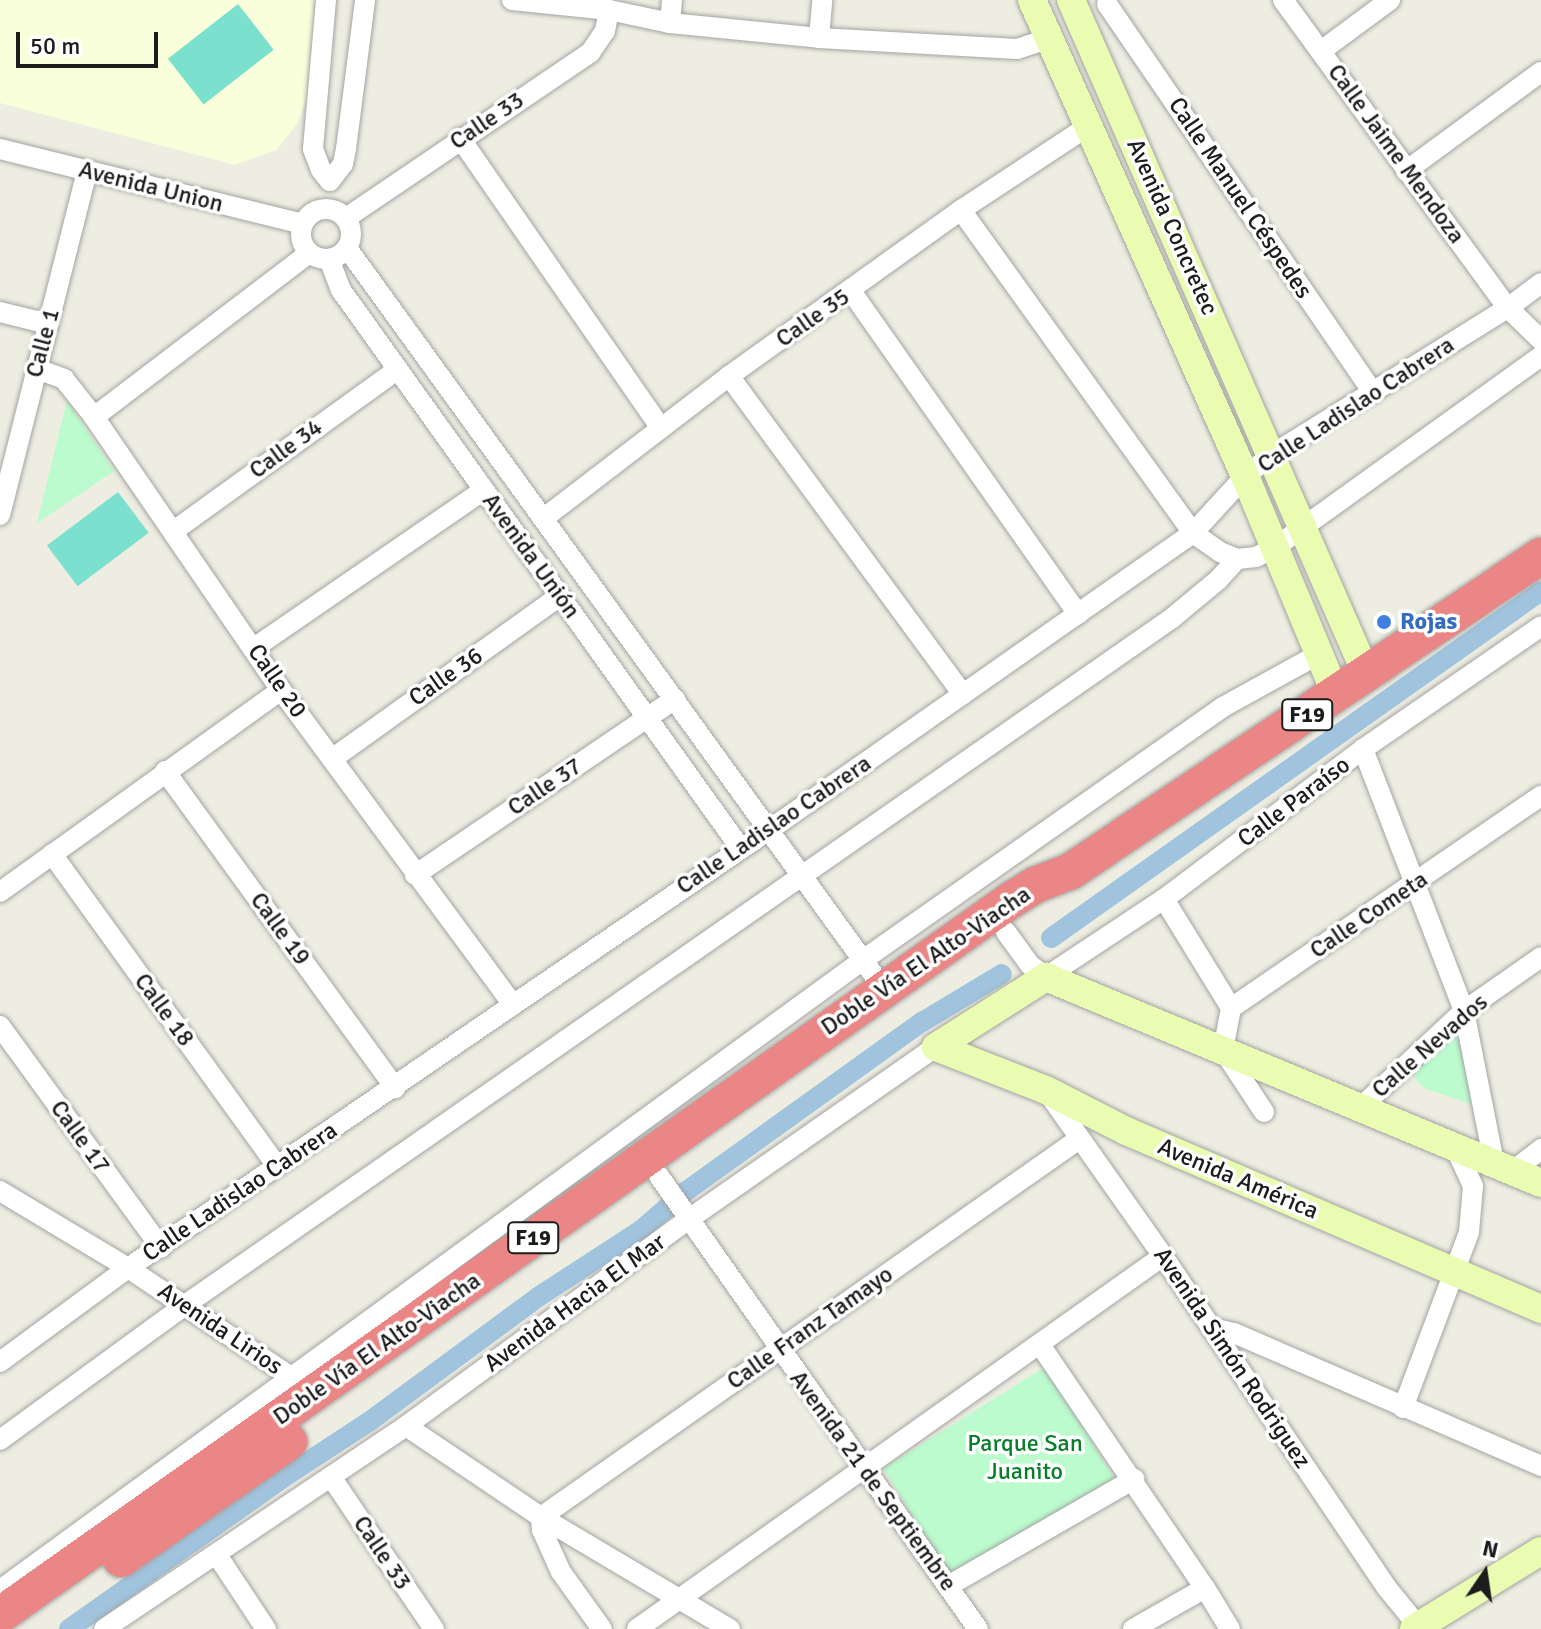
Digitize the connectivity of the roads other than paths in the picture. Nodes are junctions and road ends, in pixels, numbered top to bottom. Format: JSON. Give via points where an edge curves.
{"nodes":[{"id":1,"x":326,"y":0,"type":"edge"},
{"id":2,"x":365,"y":0,"type":"edge"},
{"id":3,"x":523,"y":0,"type":"edge"},
{"id":4,"x":672,"y":0,"type":"edge"},
{"id":5,"x":822,"y":0,"type":"edge"},
{"id":6,"x":1032,"y":0,"type":"edge"},
{"id":7,"x":1283,"y":0,"type":"edge"},
{"id":8,"x":1390,"y":0,"type":"edge"},
{"id":9,"x":1110,"y":2,"type":"edge"},
{"id":10,"x":1074,"y":7,"type":"edge"},
{"id":11,"x":609,"y":10,"type":"junction"},
{"id":12,"x":670,"y":23,"type":"junction"},
{"id":13,"x":819,"y":38,"type":"junction"},
{"id":14,"x":1047,"y":39,"type":"junction"},
{"id":15,"x":1321,"y":51,"type":"junction"},
{"id":16,"x":1541,"y":72,"type":"edge"},
{"id":17,"x":1087,"y":127,"type":"junction"},
{"id":18,"x":460,"y":138,"type":"junction"},
{"id":19,"x":0,"y":149,"type":"edge"},
{"id":20,"x":87,"y":171,"type":"junction"},
{"id":21,"x":1406,"y":171,"type":"junction"},
{"id":22,"x":330,"y":181,"type":"junction"},
{"id":23,"x":961,"y":210,"type":"junction"},
{"id":24,"x":337,"y":213,"type":"junction"},
{"id":25,"x":302,"y":224,"type":"junction"},
{"id":26,"x":328,"y":253,"type":"junction"},
{"id":27,"x":1541,"y":283,"type":"edge"},
{"id":28,"x":851,"y":291,"type":"junction"},
{"id":29,"x":1508,"y":308,"type":"junction"},
{"id":30,"x":0,"y":312,"type":"edge"},
{"id":31,"x":49,"y":324,"type":"junction"},
{"id":32,"x":1541,"y":340,"type":"edge"},
{"id":33,"x":1541,"y":356,"type":"edge"},
{"id":34,"x":37,"y":369,"type":"junction"},
{"id":35,"x":398,"y":369,"type":"junction"},
{"id":36,"x":729,"y":376,"type":"junction"},
{"id":37,"x":1373,"y":393,"type":"junction"},
{"id":38,"x":94,"y":417,"type":"junction"},
{"id":39,"x":660,"y":427,"type":"junction"},
{"id":40,"x":1273,"y":454,"type":"junction"},
{"id":41,"x":6,"y":458,"type":"edge"},
{"id":42,"x":1245,"y":476,"type":"junction"},
{"id":43,"x":484,"y":490,"type":"junction"},
{"id":44,"x":0,"y":515,"type":"edge"},
{"id":45,"x":544,"y":518,"type":"junction"},
{"id":46,"x":1302,"y":529,"type":"junction"},
{"id":47,"x":175,"y":530,"type":"junction"},
{"id":48,"x":1193,"y":533,"type":"junction"},
{"id":49,"x":1274,"y":548,"type":"junction"},
{"id":50,"x":1541,"y":556,"type":"edge"},
{"id":51,"x":1237,"y":559,"type":"junction"},
{"id":52,"x":560,"y":596,"type":"junction"},
{"id":53,"x":1078,"y":614,"type":"junction"},
{"id":54,"x":1541,"y":626,"type":"edge"},
{"id":55,"x":254,"y":648,"type":"junction"},
{"id":56,"x":1321,"y":653,"type":"junction"},
{"id":57,"x":1366,"y":673,"type":"junction"},
{"id":58,"x":281,"y":690,"type":"junction"},
{"id":59,"x":963,"y":694,"type":"junction"},
{"id":60,"x":1336,"y":695,"type":"junction"},
{"id":61,"x":675,"y":699,"type":"junction"},
{"id":62,"x":647,"y":717,"type":"junction"},
{"id":63,"x":1363,"y":749,"type":"junction"},
{"id":64,"x":332,"y":759,"type":"junction"},
{"id":65,"x":165,"y":771,"type":"junction"},
{"id":66,"x":1541,"y":796,"type":"edge"},
{"id":67,"x":769,"y":830,"type":"junction"},
{"id":68,"x":741,"y":849,"type":"junction"},
{"id":69,"x":52,"y":854,"type":"junction"},
{"id":70,"x":1071,"y":871,"type":"junction"},
{"id":71,"x":415,"y":875,"type":"junction"},
{"id":72,"x":802,"y":875,"type":"junction"},
{"id":73,"x":1417,"y":883,"type":"junction"},
{"id":74,"x":0,"y":892,"type":"edge"},
{"id":75,"x":1164,"y":899,"type":"junction"},
{"id":76,"x":1011,"y":939,"type":"junction"},
{"id":77,"x":1541,"y":957,"type":"edge"},
{"id":78,"x":1038,"y":971,"type":"junction"},
{"id":79,"x":873,"y":974,"type":"junction"},
{"id":80,"x":512,"y":1003,"type":"junction"},
{"id":81,"x":1231,"y":1008,"type":"junction"},
{"id":82,"x":1464,"y":1011,"type":"junction"},
{"id":83,"x":0,"y":1026,"type":"edge"},
{"id":84,"x":936,"y":1047,"type":"junction"},
{"id":85,"x":1223,"y":1050,"type":"junction"},
{"id":86,"x":395,"y":1088,"type":"junction"},
{"id":87,"x":1046,"y":1090,"type":"junction"},
{"id":88,"x":1360,"y":1108,"type":"junction"},
{"id":89,"x":1264,"y":1112,"type":"dead end"},
{"id":90,"x":1079,"y":1139,"type":"junction"},
{"id":91,"x":1455,"y":1147,"type":"junction"},
{"id":92,"x":1541,"y":1149,"type":"edge"},
{"id":93,"x":277,"y":1166,"type":"junction"},
{"id":94,"x":1504,"y":1167,"type":"junction"},
{"id":95,"x":663,"y":1182,"type":"junction"},
{"id":96,"x":1541,"y":1183,"type":"edge"},
{"id":97,"x":0,"y":1191,"type":"edge"},
{"id":98,"x":686,"y":1214,"type":"junction"},
{"id":99,"x":161,"y":1248,"type":"junction"},
{"id":100,"x":1163,"y":1256,"type":"junction"},
{"id":101,"x":128,"y":1268,"type":"junction"},
{"id":102,"x":1454,"y":1270,"type":"junction"},
{"id":103,"x":185,"y":1305,"type":"junction"},
{"id":104,"x":1541,"y":1309,"type":"edge"},
{"id":105,"x":1212,"y":1328,"type":"junction"},
{"id":106,"x":1041,"y":1346,"type":"junction"},
{"id":107,"x":779,"y":1350,"type":"junction"},
{"id":108,"x":0,"y":1362,"type":"edge"},
{"id":109,"x":305,"y":1386,"type":"junction"},
{"id":110,"x":1403,"y":1408,"type":"junction"},
{"id":111,"x":406,"y":1426,"type":"junction"},
{"id":112,"x":0,"y":1440,"type":"edge"},
{"id":113,"x":1541,"y":1466,"type":"edge"},
{"id":114,"x":864,"y":1467,"type":"junction"},
{"id":115,"x":331,"y":1477,"type":"junction"},
{"id":116,"x":1134,"y":1479,"type":"junction"},
{"id":117,"x":541,"y":1517,"type":"junction"},
{"id":118,"x":1541,"y":1551,"type":"edge"},
{"id":119,"x":217,"y":1555,"type":"junction"},
{"id":120,"x":948,"y":1586,"type":"junction"},
{"id":121,"x":1205,"y":1588,"type":"junction"},
{"id":122,"x":0,"y":1590,"type":"edge"},
{"id":123,"x":678,"y":1598,"type":"junction"},
{"id":124,"x":0,"y":1615,"type":"edge"},
{"id":125,"x":1419,"y":1628,"type":"edge"},
{"id":126,"x":19,"y":1629,"type":"edge"},
{"id":127,"x":104,"y":1629,"type":"edge"},
{"id":128,"x":266,"y":1629,"type":"edge"},
{"id":129,"x":434,"y":1629,"type":"edge"},
{"id":130,"x":602,"y":1629,"type":"edge"},
{"id":131,"x":637,"y":1629,"type":"edge"},
{"id":132,"x":730,"y":1629,"type":"edge"},
{"id":133,"x":978,"y":1629,"type":"edge"},
{"id":134,"x":1133,"y":1629,"type":"edge"},
{"id":135,"x":1230,"y":1629,"type":"edge"}],
"edges":[{"from":1,"to":22,"type":"street","via":[[313,149]]},
{"from":2,"to":22,"type":"street","via":[[346,149],[343,164]]},
{"from":3,"to":11,"type":"street"},
{"from":4,"to":12,"type":"street"},
{"from":5,"to":13,"type":"street"},
{"from":6,"to":14,"type":"street"},
{"from":7,"to":15,"type":"street","name":"Calle Jaime Mendoza"},
{"from":8,"to":15,"type":"street"},
{"from":9,"to":10,"type":"street"},
{"from":9,"to":37,"type":"street","name":"Calle Manuel Céspedes"},
{"from":10,"to":40,"type":"street","name":"Avenida Concretec"},
{"from":11,"to":12,"type":"street"},
{"from":11,"to":18,"type":"street","name":"Calle 33","via":[[605,31],[590,53]]},
{"from":12,"to":13,"type":"street"},
{"from":13,"to":14,"type":"street","via":[[1017,49]]},
{"from":14,"to":17,"type":"street"},
{"from":15,"to":21,"type":"street","name":"Calle Jaime Mendoza"},
{"from":16,"to":21,"type":"street"},
{"from":17,"to":23,"type":"street","name":"Calle 35"},
{"from":17,"to":42,"type":"street"},
{"from":18,"to":24,"type":"street","name":"Calle 33"},
{"from":18,"to":39,"type":"street"},
{"from":19,"to":20,"type":"street","name":"Avenida Union"},
{"from":20,"to":25,"type":"street","name":"Avenida Union"},
{"from":20,"to":31,"type":"street","name":"Calle 1"},
{"from":21,"to":29,"type":"street","name":"Calle Jaime Mendoza"},
{"from":22,"to":24,"type":"street"},
{"from":23,"to":28,"type":"street","name":"Calle 35"},
{"from":23,"to":48,"type":"street"},
{"from":24,"to":25,"type":"street","via":[[312,212]]},
{"from":24,"to":26,"type":"street","via":[[351,233]]},
{"from":25,"to":26,"type":"street","via":[[301,240]]},
{"from":26,"to":35,"type":"street","name":"Avenida Unión","via":[[341,290]]},
{"from":26,"to":38,"type":"street"},
{"from":26,"to":45,"type":"street"},
{"from":27,"to":29,"type":"street","name":"Calle Ladislao Cabrera"},
{"from":28,"to":36,"type":"street","name":"Calle 35"},
{"from":28,"to":53,"type":"street"},
{"from":29,"to":32,"type":"street","name":"Calle Jaime Mendoza"},
{"from":29,"to":37,"type":"street","name":"Calle Ladislao Cabrera"},
{"from":30,"to":31,"type":"street"},
{"from":31,"to":34,"type":"street","name":"Calle 1"},
{"from":33,"to":46,"type":"street"},
{"from":34,"to":38,"type":"street","name":"Calle 20","via":[[64,379]]},
{"from":34,"to":41,"type":"street","name":"Calle 1"},
{"from":35,"to":43,"type":"street","name":"Avenida Unión"},
{"from":35,"to":47,"type":"street","name":"Calle 34"},
{"from":36,"to":39,"type":"street","name":"Calle 35"},
{"from":36,"to":59,"type":"street"},
{"from":37,"to":40,"type":"street","name":"Calle Ladislao Cabrera"},
{"from":38,"to":47,"type":"street","name":"Calle 20"},
{"from":39,"to":45,"type":"street","name":"Calle 35"},
{"from":40,"to":42,"type":"street","name":"Calle Ladislao Cabrera"},
{"from":40,"to":46,"type":"street","name":"Avenida Concretec"},
{"from":41,"to":44,"type":"street","name":"Calle 1"},
{"from":42,"to":48,"type":"street","name":"Calle Ladislao Cabrera"},
{"from":42,"to":49,"type":"street"},
{"from":43,"to":52,"type":"street","name":"Avenida Unión"},
{"from":43,"to":55,"type":"street"},
{"from":45,"to":61,"type":"street"},
{"from":46,"to":49,"type":"street"},
{"from":46,"to":57,"type":"street","name":"Avenida Concretec"},
{"from":47,"to":55,"type":"street","name":"Calle 20"},
{"from":48,"to":51,"type":"street"},
{"from":48,"to":53,"type":"street","name":"Calle Ladislao Cabrera"},
{"from":49,"to":51,"type":"street"},
{"from":49,"to":56,"type":"street"},
{"from":50,"to":57,"type":"highway","number":"F19"},
{"from":51,"to":72,"type":"street","via":[[1171,619]]},
{"from":52,"to":62,"type":"street","name":"Avenida Unión"},
{"from":52,"to":64,"type":"street","name":"Calle 36"},
{"from":53,"to":59,"type":"street","name":"Calle Ladislao Cabrera"},
{"from":54,"to":63,"type":"street","name":"Calle Paraíso"},
{"from":55,"to":58,"type":"street","name":"Calle 20"},
{"from":56,"to":60,"type":"street"},
{"from":56,"to":79,"type":"street","via":[[1223,707]]},
{"from":57,"to":60,"type":"highway","number":"F19"},
{"from":58,"to":64,"type":"street","name":"Calle 20"},
{"from":58,"to":65,"type":"street"},
{"from":59,"to":67,"type":"street","name":"Calle Ladislao Cabrera"},
{"from":60,"to":70,"type":"highway","number":"F19"},
{"from":61,"to":62,"type":"street","name":"Calle 37"},
{"from":61,"to":67,"type":"street"},
{"from":62,"to":68,"type":"street","name":"Avenida Unión"},
{"from":62,"to":71,"type":"street","name":"Calle 37"},
{"from":63,"to":73,"type":"street"},
{"from":63,"to":75,"type":"street","name":"Calle Paraíso"},
{"from":64,"to":71,"type":"street","name":"Calle 20"},
{"from":65,"to":69,"type":"street"},
{"from":65,"to":86,"type":"street","name":"Calle 19"},
{"from":66,"to":73,"type":"street","name":"Calle Cometa"},
{"from":67,"to":68,"type":"street","name":"Calle Ladislao Cabrera"},
{"from":67,"to":72,"type":"street"},
{"from":68,"to":80,"type":"street","name":"Calle Ladislao Cabrera"},
{"from":69,"to":74,"type":"street"},
{"from":69,"to":93,"type":"street","name":"Calle 18"},
{"from":70,"to":76,"type":"highway","name":"Doble Vía El Alto-Viacha","number":"F19"},
{"from":70,"to":79,"type":"highway","name":"Doble Vía El Alto-Viacha","number":"F19","via":[[1035,885]]},
{"from":71,"to":80,"type":"street","name":"Calle 20"},
{"from":72,"to":79,"type":"street"},
{"from":72,"to":103,"type":"street"},
{"from":73,"to":81,"type":"street","name":"Calle Cometa"},
{"from":73,"to":82,"type":"street"},
{"from":75,"to":78,"type":"street","name":"Calle Paraíso"},
{"from":75,"to":81,"type":"street"},
{"from":76,"to":78,"type":"street"},
{"from":76,"to":95,"type":"highway","name":"Doble Vía El Alto-Viacha","number":"F19"},
{"from":77,"to":82,"type":"street","name":"Calle Nevados"},
{"from":78,"to":84,"type":"street","name":"Avenida Hacia El Mar"},
{"from":78,"to":85,"type":"street"},
{"from":79,"to":109,"type":"highway","name":"Doble Vía El Alto-Viacha","number":"F19"},
{"from":80,"to":86,"type":"street","name":"Calle Ladislao Cabrera"},
{"from":81,"to":85,"type":"street"},
{"from":82,"to":88,"type":"street","name":"Calle Nevados"},
{"from":82,"to":94,"type":"street"},
{"from":83,"to":99,"type":"street","name":"Calle 17"},
{"from":84,"to":87,"type":"street","name":"Avenida América"},
{"from":84,"to":98,"type":"street","name":"Avenida Hacia El Mar"},
{"from":85,"to":88,"type":"street"},
{"from":85,"to":89,"type":"street"},
{"from":86,"to":93,"type":"street","name":"Calle Ladislao Cabrera"},
{"from":87,"to":90,"type":"street","name":"Avenida Simón Rodriguez"},
{"from":87,"to":102,"type":"street","name":"Avenida América","via":[[1126,1131]]},
{"from":88,"to":91,"type":"street"},
{"from":90,"to":100,"type":"street","name":"Avenida Simón Rodriguez"},
{"from":90,"to":107,"type":"street","name":"Calle Franz Tamayo"},
{"from":91,"to":94,"type":"street"},
{"from":91,"to":102,"type":"street","via":[[1473,1186],[1469,1232]]},
{"from":92,"to":94,"type":"street"},
{"from":93,"to":99,"type":"street","name":"Calle Ladislao Cabrera"},
{"from":94,"to":96,"type":"street"},
{"from":95,"to":98,"type":"street","name":"Avenida 21 de Septiembre"},
{"from":95,"to":126,"type":"highway","name":"Doble Vía El Alto-Viacha","number":"F19"},
{"from":97,"to":101,"type":"street","name":"Avenida Lirios"},
{"from":98,"to":107,"type":"street","name":"Avenida 21 de Septiembre"},
{"from":98,"to":111,"type":"street","name":"Avenida Hacia El Mar"},
{"from":99,"to":101,"type":"street","name":"Calle Ladislao Cabrera"},
{"from":100,"to":105,"type":"street","name":"Avenida Simón Rodriguez"},
{"from":100,"to":106,"type":"street"},
{"from":101,"to":103,"type":"street","name":"Avenida Lirios"},
{"from":101,"to":108,"type":"street","name":"Calle Ladislao Cabrera"},
{"from":102,"to":104,"type":"street","name":"Avenida América"},
{"from":102,"to":110,"type":"street"},
{"from":103,"to":109,"type":"street","name":"Avenida Lirios"},
{"from":103,"to":112,"type":"street"},
{"from":105,"to":110,"type":"street"},
{"from":105,"to":125,"type":"street","name":"Avenida Simón Rodriguez"},
{"from":106,"to":114,"type":"street"},
{"from":106,"to":116,"type":"street"},
{"from":107,"to":114,"type":"street","name":"Avenida 21 de Septiembre"},
{"from":107,"to":117,"type":"street","name":"Calle Franz Tamayo"},
{"from":109,"to":122,"type":"street"},
{"from":109,"to":124,"type":"highway","name":"Doble Vía El Alto-Viacha","number":"F19"},
{"from":110,"to":113,"type":"street"},
{"from":111,"to":115,"type":"street","name":"Avenida Hacia El Mar"},
{"from":111,"to":117,"type":"street"},
{"from":114,"to":120,"type":"street","name":"Avenida 21 de Septiembre"},
{"from":114,"to":123,"type":"street"},
{"from":115,"to":119,"type":"street","name":"Avenida Hacia El Mar"},
{"from":115,"to":129,"type":"street","name":"Calle 33"},
{"from":116,"to":120,"type":"street"},
{"from":116,"to":121,"type":"street"},
{"from":117,"to":123,"type":"street"},
{"from":117,"to":130,"type":"street","via":[[561,1572]]},
{"from":118,"to":125,"type":"street"},
{"from":119,"to":127,"type":"street","name":"Avenida Hacia El Mar"},
{"from":119,"to":128,"type":"street"},
{"from":120,"to":133,"type":"street","name":"Avenida 21 de Septiembre"},
{"from":121,"to":134,"type":"street"},
{"from":121,"to":135,"type":"street"},
{"from":123,"to":131,"type":"street"},
{"from":123,"to":132,"type":"street"}]}
